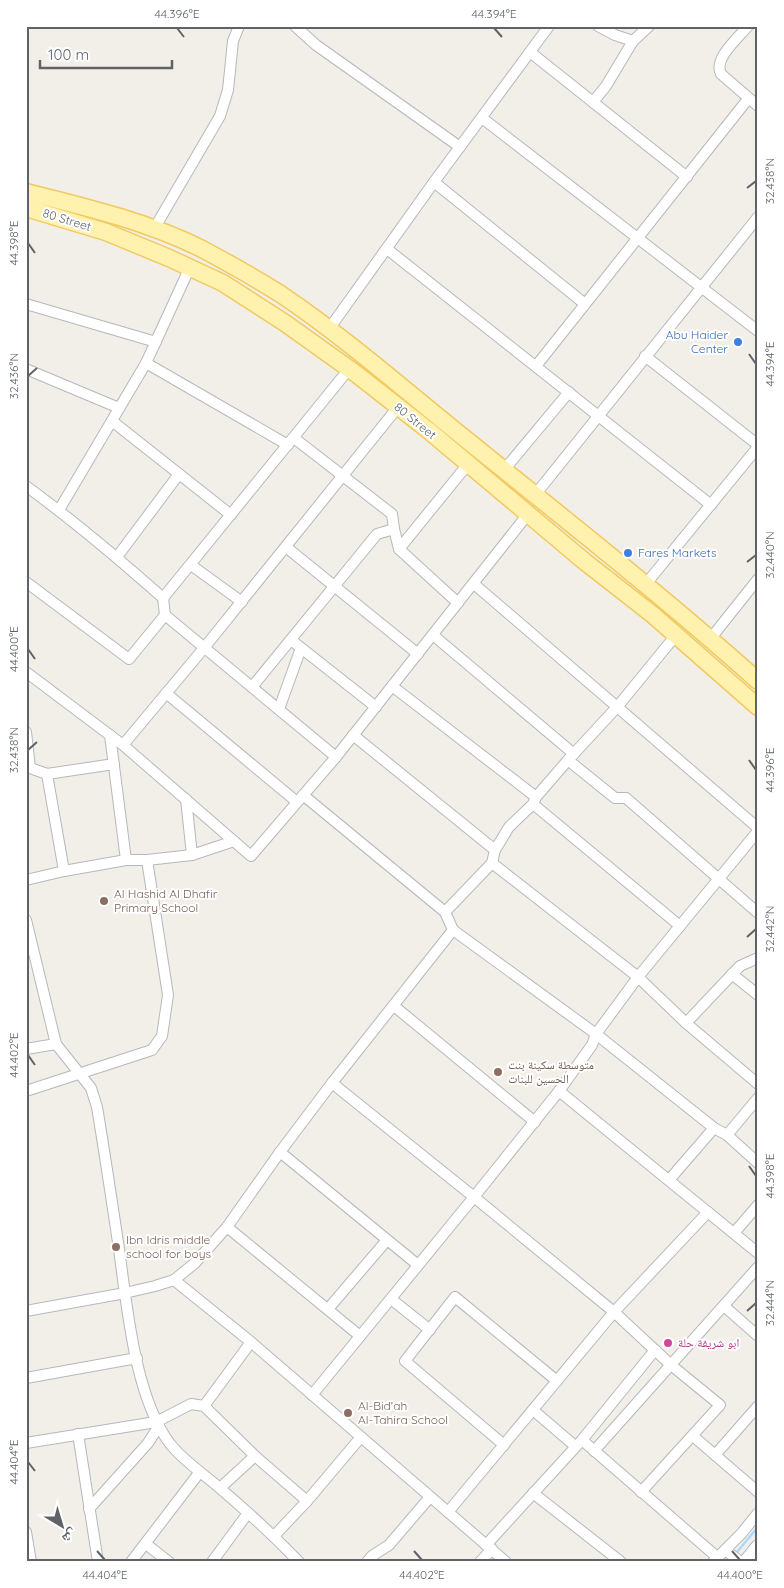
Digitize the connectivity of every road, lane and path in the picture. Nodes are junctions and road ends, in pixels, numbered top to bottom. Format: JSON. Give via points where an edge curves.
{"nodes":[{"id":1,"x":239,"y":26,"type":"edge"},
{"id":2,"x":295,"y":26,"type":"edge"},
{"id":3,"x":549,"y":26,"type":"edge"},
{"id":4,"x":598,"y":26,"type":"edge"},
{"id":5,"x":649,"y":26,"type":"edge"},
{"id":6,"x":748,"y":26,"type":"edge"},
{"id":7,"x":633,"y":41,"type":"junction"},
{"id":8,"x":530,"y":52,"type":"junction"},
{"id":9,"x":748,"y":99,"type":"junction"},
{"id":10,"x":593,"y":102,"type":"junction"},
{"id":11,"x":758,"y":106,"type":"edge"},
{"id":12,"x":482,"y":118,"type":"junction"},
{"id":13,"x":460,"y":147,"type":"junction"},
{"id":14,"x":687,"y":177,"type":"junction"},
{"id":15,"x":434,"y":182,"type":"junction"},
{"id":16,"x":26,"y":192,"type":"edge"},
{"id":17,"x":26,"y":208,"type":"edge"},
{"id":18,"x":758,"y":217,"type":"edge"},
{"id":19,"x":154,"y":229,"type":"junction"},
{"id":20,"x":637,"y":238,"type":"junction"},
{"id":21,"x":387,"y":249,"type":"junction"},
{"id":22,"x":190,"y":267,"type":"junction"},
{"id":23,"x":700,"y":287,"type":"junction"},
{"id":24,"x":26,"y":304,"type":"edge"},
{"id":25,"x":585,"y":304,"type":"junction"},
{"id":26,"x":329,"y":329,"type":"junction"},
{"id":27,"x":758,"y":331,"type":"edge"},
{"id":28,"x":156,"y":342,"type":"junction"},
{"id":29,"x":646,"y":356,"type":"junction"},
{"id":30,"x":146,"y":363,"type":"junction"},
{"id":31,"x":536,"y":366,"type":"junction"},
{"id":32,"x":26,"y":369,"type":"edge"},
{"id":33,"x":349,"y":369,"type":"junction"},
{"id":34,"x":569,"y":392,"type":"junction"},
{"id":35,"x":119,"y":408,"type":"junction"},
{"id":36,"x":398,"y":408,"type":"junction"},
{"id":37,"x":598,"y":415,"type":"junction"},
{"id":38,"x":112,"y":421,"type":"junction"},
{"id":39,"x":291,"y":441,"type":"junction"},
{"id":40,"x":758,"y":446,"type":"edge"},
{"id":41,"x":468,"y":464,"type":"junction"},
{"id":42,"x":504,"y":470,"type":"junction"},
{"id":43,"x":179,"y":474,"type":"junction"},
{"id":44,"x":344,"y":476,"type":"junction"},
{"id":45,"x":26,"y":486,"type":"edge"},
{"id":46,"x":535,"y":495,"type":"junction"},
{"id":47,"x":711,"y":505,"type":"junction"},
{"id":48,"x":59,"y":510,"type":"junction"},
{"id":49,"x":528,"y":514,"type":"junction"},
{"id":50,"x":231,"y":516,"type":"junction"},
{"id":51,"x":394,"y":529,"type":"junction"},
{"id":52,"x":286,"y":547,"type":"junction"},
{"id":53,"x":398,"y":548,"type":"junction"},
{"id":54,"x":117,"y":557,"type":"junction"},
{"id":55,"x":191,"y":565,"type":"junction"},
{"id":56,"x":627,"y":570,"type":"junction"},
{"id":57,"x":758,"y":579,"type":"edge"},
{"id":58,"x":26,"y":582,"type":"edge"},
{"id":59,"x":474,"y":584,"type":"junction"},
{"id":60,"x":645,"y":585,"type":"junction"},
{"id":61,"x":616,"y":586,"type":"junction"},
{"id":62,"x":334,"y":587,"type":"junction"},
{"id":63,"x":163,"y":598,"type":"junction"},
{"id":64,"x":663,"y":600,"type":"junction"},
{"id":65,"x":242,"y":602,"type":"junction"},
{"id":66,"x":458,"y":603,"type":"junction"},
{"id":67,"x":653,"y":615,"type":"junction"},
{"id":68,"x":165,"y":616,"type":"junction"},
{"id":69,"x":433,"y":635,"type":"junction"},
{"id":70,"x":676,"y":635,"type":"junction"},
{"id":71,"x":711,"y":638,"type":"junction"},
{"id":72,"x":291,"y":640,"type":"junction"},
{"id":73,"x":204,"y":648,"type":"junction"},
{"id":74,"x":301,"y":648,"type":"junction"},
{"id":75,"x":418,"y":654,"type":"junction"},
{"id":76,"x":26,"y":672,"type":"edge"},
{"id":77,"x":758,"y":680,"type":"edge"},
{"id":78,"x":392,"y":686,"type":"junction"},
{"id":79,"x":252,"y":687,"type":"junction"},
{"id":80,"x":166,"y":693,"type":"junction"},
{"id":81,"x":618,"y":706,"type":"junction"},
{"id":82,"x":376,"y":707,"type":"junction"},
{"id":83,"x":758,"y":707,"type":"edge"},
{"id":84,"x":279,"y":709,"type":"junction"},
{"id":85,"x":26,"y":732,"type":"edge"},
{"id":86,"x":110,"y":735,"type":"junction"},
{"id":87,"x":353,"y":736,"type":"junction"},
{"id":88,"x":123,"y":745,"type":"junction"},
{"id":89,"x":336,"y":757,"type":"junction"},
{"id":90,"x":571,"y":757,"type":"junction"},
{"id":91,"x":114,"y":764,"type":"junction"},
{"id":92,"x":28,"y":769,"type":"edge"},
{"id":93,"x":48,"y":774,"type":"junction"},
{"id":94,"x":300,"y":798,"type":"junction"},
{"id":95,"x":186,"y":799,"type":"junction"},
{"id":96,"x":534,"y":800,"type":"junction"},
{"id":97,"x":758,"y":830,"type":"edge"},
{"id":98,"x":234,"y":841,"type":"junction"},
{"id":99,"x":495,"y":850,"type":"junction"},
{"id":100,"x":192,"y":855,"type":"junction"},
{"id":101,"x":126,"y":860,"type":"junction"},
{"id":102,"x":147,"y":860,"type":"junction"},
{"id":103,"x":492,"y":863,"type":"junction"},
{"id":104,"x":64,"y":871,"type":"junction"},
{"id":105,"x":720,"y":879,"type":"junction"},
{"id":106,"x":26,"y":880,"type":"edge"},
{"id":107,"x":445,"y":912,"type":"junction"},
{"id":108,"x":758,"y":913,"type":"edge"},
{"id":109,"x":26,"y":920,"type":"edge"},
{"id":110,"x":680,"y":926,"type":"junction"},
{"id":111,"x":453,"y":930,"type":"junction"},
{"id":112,"x":758,"y":958,"type":"edge"},
{"id":113,"x":37,"y":966,"type":"junction"},
{"id":114,"x":26,"y":969,"type":"edge"},
{"id":115,"x":732,"y":974,"type":"junction"},
{"id":116,"x":638,"y":977,"type":"junction"},
{"id":117,"x":758,"y":995,"type":"edge"},
{"id":118,"x":394,"y":1006,"type":"junction"},
{"id":119,"x":686,"y":1023,"type":"junction"},
{"id":120,"x":596,"y":1034,"type":"junction"},
{"id":121,"x":56,"y":1044,"type":"junction"},
{"id":122,"x":26,"y":1049,"type":"edge"},
{"id":123,"x":80,"y":1074,"type":"junction"},
{"id":124,"x":332,"y":1083,"type":"junction"},
{"id":125,"x":758,"y":1084,"type":"edge"},
{"id":126,"x":26,"y":1091,"type":"edge"},
{"id":127,"x":559,"y":1091,"type":"junction"},
{"id":128,"x":758,"y":1098,"type":"edge"},
{"id":129,"x":534,"y":1122,"type":"junction"},
{"id":130,"x":714,"y":1128,"type":"junction"},
{"id":131,"x":727,"y":1136,"type":"junction"},
{"id":132,"x":280,"y":1152,"type":"junction"},
{"id":133,"x":758,"y":1163,"type":"edge"},
{"id":134,"x":669,"y":1180,"type":"junction"},
{"id":135,"x":474,"y":1197,"type":"junction"},
{"id":136,"x":758,"y":1205,"type":"edge"},
{"id":137,"x":708,"y":1212,"type":"junction"},
{"id":138,"x":227,"y":1227,"type":"junction"},
{"id":139,"x":734,"y":1233,"type":"junction"},
{"id":140,"x":386,"y":1240,"type":"junction"},
{"id":141,"x":758,"y":1253,"type":"edge"},
{"id":142,"x":418,"y":1265,"type":"junction"},
{"id":143,"x":758,"y":1267,"type":"edge"},
{"id":144,"x":174,"y":1280,"type":"junction"},
{"id":145,"x":125,"y":1293,"type":"junction"},
{"id":146,"x":391,"y":1299,"type":"junction"},
{"id":147,"x":724,"y":1306,"type":"junction"},
{"id":148,"x":328,"y":1309,"type":"junction"},
{"id":149,"x":26,"y":1311,"type":"edge"},
{"id":150,"x":614,"y":1312,"type":"junction"},
{"id":151,"x":430,"y":1330,"type":"junction"},
{"id":152,"x":360,"y":1336,"type":"junction"},
{"id":153,"x":758,"y":1336,"type":"edge"},
{"id":154,"x":252,"y":1342,"type":"junction"},
{"id":155,"x":655,"y":1350,"type":"junction"},
{"id":156,"x":137,"y":1358,"type":"junction"},
{"id":157,"x":671,"y":1364,"type":"junction"},
{"id":158,"x":26,"y":1378,"type":"edge"},
{"id":159,"x":557,"y":1381,"type":"junction"},
{"id":160,"x":312,"y":1395,"type":"junction"},
{"id":161,"x":204,"y":1406,"type":"junction"},
{"id":162,"x":758,"y":1406,"type":"edge"},
{"id":163,"x":533,"y":1410,"type":"junction"},
{"id":164,"x":158,"y":1424,"type":"junction"},
{"id":165,"x":78,"y":1434,"type":"junction"},
{"id":166,"x":693,"y":1436,"type":"junction"},
{"id":167,"x":361,"y":1437,"type":"junction"},
{"id":168,"x":26,"y":1443,"type":"edge"},
{"id":169,"x":578,"y":1443,"type":"junction"},
{"id":170,"x":504,"y":1445,"type":"junction"},
{"id":171,"x":594,"y":1451,"type":"junction"},
{"id":172,"x":715,"y":1455,"type":"junction"},
{"id":173,"x":255,"y":1456,"type":"junction"},
{"id":174,"x":199,"y":1473,"type":"junction"},
{"id":175,"x":220,"y":1488,"type":"junction"},
{"id":176,"x":642,"y":1492,"type":"junction"},
{"id":177,"x":758,"y":1492,"type":"edge"},
{"id":178,"x":533,"y":1493,"type":"junction"},
{"id":179,"x":430,"y":1497,"type":"junction"},
{"id":180,"x":307,"y":1501,"type":"junction"},
{"id":181,"x":89,"y":1509,"type":"junction"},
{"id":182,"x":448,"y":1512,"type":"junction"},
{"id":183,"x":248,"y":1513,"type":"junction"},
{"id":184,"x":758,"y":1513,"type":"edge"},
{"id":185,"x":26,"y":1532,"type":"edge"},
{"id":186,"x":274,"y":1536,"type":"junction"},
{"id":187,"x":146,"y":1544,"type":"junction"},
{"id":188,"x":489,"y":1547,"type":"junction"},
{"id":189,"x":758,"y":1547,"type":"edge"},
{"id":190,"x":718,"y":1556,"type":"edge"},
{"id":191,"x":29,"y":1561,"type":"edge"},
{"id":192,"x":98,"y":1562,"type":"edge"},
{"id":193,"x":131,"y":1562,"type":"edge"},
{"id":194,"x":169,"y":1562,"type":"edge"},
{"id":195,"x":212,"y":1562,"type":"edge"},
{"id":196,"x":299,"y":1562,"type":"edge"},
{"id":197,"x":367,"y":1562,"type":"edge"},
{"id":198,"x":480,"y":1562,"type":"edge"},
{"id":199,"x":506,"y":1562,"type":"edge"},
{"id":200,"x":622,"y":1562,"type":"edge"},
{"id":201,"x":741,"y":1562,"type":"edge"},
{"id":202,"x":746,"y":1562,"type":"edge"}],
"edges":[{"from":1,"to":19,"type":"street","via":[[232,46],[228,90],[220,116]]},
{"from":2,"to":13,"type":"street","via":[[316,45]]},
{"from":3,"to":8,"type":"street"},
{"from":4,"to":7,"type":"street"},
{"from":5,"to":7,"type":"street"},
{"from":6,"to":9,"type":"street","via":[[718,65],[721,74]]},
{"from":7,"to":10,"type":"street"},
{"from":8,"to":10,"type":"street"},
{"from":8,"to":12,"type":"street"},
{"from":9,"to":11,"type":"street"},
{"from":9,"to":14,"type":"street"},
{"from":10,"to":14,"type":"street"},
{"from":12,"to":13,"type":"street"},
{"from":12,"to":20,"type":"street"},
{"from":13,"to":15,"type":"street"},
{"from":14,"to":20,"type":"street"},
{"from":15,"to":21,"type":"street"},
{"from":15,"to":25,"type":"street"},
{"from":16,"to":19,"type":"main road","name":"80 Street"},
{"from":17,"to":22,"type":"main road","name":"80 Street","via":[[106,232]]},
{"from":18,"to":23,"type":"street"},
{"from":19,"to":26,"type":"main road","name":"80 Street","via":[[212,255],[280,294]]},
{"from":20,"to":23,"type":"street"},
{"from":20,"to":25,"type":"street"},
{"from":21,"to":26,"type":"street"},
{"from":21,"to":31,"type":"street"},
{"from":22,"to":28,"type":"street"},
{"from":22,"to":33,"type":"main road","name":"80 Street","via":[[223,283]]},
{"from":23,"to":27,"type":"street"},
{"from":23,"to":29,"type":"street"},
{"from":24,"to":28,"type":"street"},
{"from":25,"to":31,"type":"street"},
{"from":26,"to":42,"type":"main road","name":"80 Street"},
{"from":28,"to":30,"type":"street"},
{"from":29,"to":37,"type":"street"},
{"from":29,"to":40,"type":"street"},
{"from":30,"to":35,"type":"street"},
{"from":30,"to":39,"type":"street"},
{"from":31,"to":34,"type":"street"},
{"from":32,"to":35,"type":"street"},
{"from":33,"to":36,"type":"main road","name":"80 Street"},
{"from":33,"to":39,"type":"street"},
{"from":34,"to":37,"type":"street"},
{"from":34,"to":42,"type":"street"},
{"from":35,"to":38,"type":"street"},
{"from":36,"to":41,"type":"main road","name":"80 Street"},
{"from":36,"to":44,"type":"street"},
{"from":37,"to":46,"type":"street"},
{"from":37,"to":47,"type":"street"},
{"from":38,"to":43,"type":"street"},
{"from":38,"to":48,"type":"street"},
{"from":39,"to":44,"type":"street"},
{"from":39,"to":50,"type":"street"},
{"from":40,"to":47,"type":"street"},
{"from":41,"to":49,"type":"main road","name":"80 Street"},
{"from":41,"to":53,"type":"street"},
{"from":42,"to":46,"type":"main road","name":"80 Street"},
{"from":43,"to":50,"type":"street"},
{"from":43,"to":54,"type":"street"},
{"from":44,"to":51,"type":"street","via":[[392,514]]},
{"from":44,"to":52,"type":"street"},
{"from":45,"to":48,"type":"street"},
{"from":46,"to":56,"type":"main road","name":"80 Street"},
{"from":47,"to":60,"type":"street"},
{"from":48,"to":54,"type":"street"},
{"from":49,"to":59,"type":"street"},
{"from":49,"to":61,"type":"main road","name":"80 Street"},
{"from":50,"to":55,"type":"street"},
{"from":51,"to":53,"type":"street"},
{"from":51,"to":62,"type":"street","via":[[377,534]]},
{"from":52,"to":62,"type":"street"},
{"from":52,"to":65,"type":"street"},
{"from":53,"to":66,"type":"street"},
{"from":54,"to":63,"type":"street"},
{"from":55,"to":63,"type":"street"},
{"from":55,"to":65,"type":"street"},
{"from":56,"to":60,"type":"main road","name":"80 Street"},
{"from":56,"to":61,"type":"main road","via":[[630,574],[628,583]]},
{"from":57,"to":71,"type":"street"},
{"from":58,"to":68,"type":"street","via":[[129,659]]},
{"from":59,"to":66,"type":"street"},
{"from":59,"to":81,"type":"street"},
{"from":60,"to":64,"type":"main road","name":"80 Street"},
{"from":61,"to":67,"type":"main road","name":"80 Street"},
{"from":62,"to":72,"type":"street"},
{"from":62,"to":75,"type":"street"},
{"from":63,"to":68,"type":"street"},
{"from":64,"to":67,"type":"main road","via":[[650,606]]},
{"from":64,"to":71,"type":"main road","name":"80 Street"},
{"from":65,"to":73,"type":"street"},
{"from":66,"to":69,"type":"street"},
{"from":67,"to":70,"type":"main road","name":"80 Street"},
{"from":68,"to":73,"type":"street"},
{"from":69,"to":75,"type":"street"},
{"from":69,"to":90,"type":"street"},
{"from":70,"to":81,"type":"street"},
{"from":70,"to":83,"type":"main road","name":"80 Street"},
{"from":71,"to":77,"type":"main road","name":"80 Street"},
{"from":72,"to":74,"type":"street"},
{"from":72,"to":79,"type":"street"},
{"from":73,"to":79,"type":"street"},
{"from":73,"to":80,"type":"street"},
{"from":74,"to":82,"type":"street"},
{"from":74,"to":84,"type":"street"},
{"from":75,"to":78,"type":"street"},
{"from":76,"to":86,"type":"street"},
{"from":78,"to":82,"type":"street"},
{"from":78,"to":96,"type":"street"},
{"from":79,"to":84,"type":"street"},
{"from":80,"to":88,"type":"street"},
{"from":80,"to":94,"type":"street"},
{"from":81,"to":90,"type":"street"},
{"from":81,"to":97,"type":"street"},
{"from":82,"to":87,"type":"street"},
{"from":84,"to":89,"type":"street"},
{"from":85,"to":92,"type":"street"},
{"from":86,"to":88,"type":"street"},
{"from":86,"to":91,"type":"street"},
{"from":87,"to":89,"type":"street"},
{"from":87,"to":99,"type":"street"},
{"from":88,"to":95,"type":"street"},
{"from":89,"to":94,"type":"street"},
{"from":90,"to":96,"type":"street"},
{"from":90,"to":105,"type":"street","via":[[615,798],[626,798]]},
{"from":91,"to":93,"type":"street"},
{"from":91,"to":101,"type":"street"},
{"from":92,"to":93,"type":"street"},
{"from":93,"to":104,"type":"street"},
{"from":94,"to":98,"type":"street","via":[[251,856]]},
{"from":94,"to":107,"type":"street"},
{"from":95,"to":98,"type":"street"},
{"from":95,"to":100,"type":"street"},
{"from":96,"to":99,"type":"street","via":[[509,827]]},
{"from":96,"to":110,"type":"street"},
{"from":97,"to":105,"type":"street"},
{"from":98,"to":100,"type":"street"},
{"from":99,"to":103,"type":"street"},
{"from":100,"to":102,"type":"street"},
{"from":101,"to":102,"type":"street"},
{"from":101,"to":104,"type":"street"},
{"from":102,"to":123,"type":"street","via":[[168,995],[162,1036],[152,1050]]},
{"from":103,"to":107,"type":"street"},
{"from":103,"to":116,"type":"street"},
{"from":104,"to":106,"type":"street"},
{"from":105,"to":108,"type":"street"},
{"from":105,"to":110,"type":"street"},
{"from":107,"to":111,"type":"street"},
{"from":109,"to":113,"type":"street"},
{"from":110,"to":116,"type":"street"},
{"from":111,"to":118,"type":"street"},
{"from":111,"to":120,"type":"street"},
{"from":112,"to":115,"type":"street","via":[[740,966]]},
{"from":113,"to":114,"type":"street"},
{"from":113,"to":121,"type":"street"},
{"from":115,"to":117,"type":"street"},
{"from":115,"to":119,"type":"street"},
{"from":116,"to":119,"type":"street"},
{"from":116,"to":120,"type":"street"},
{"from":118,"to":124,"type":"street"},
{"from":118,"to":129,"type":"street"},
{"from":119,"to":125,"type":"street"},
{"from":120,"to":127,"type":"street","via":[[592,1045]]},
{"from":120,"to":130,"type":"street"},
{"from":121,"to":122,"type":"street"},
{"from":121,"to":123,"type":"street"},
{"from":123,"to":126,"type":"street"},
{"from":123,"to":145,"type":"street","via":[[91,1088],[97,1108]]},
{"from":124,"to":132,"type":"street"},
{"from":124,"to":135,"type":"street"},
{"from":127,"to":129,"type":"street"},
{"from":127,"to":134,"type":"street"},
{"from":128,"to":131,"type":"street"},
{"from":129,"to":135,"type":"street"},
{"from":130,"to":131,"type":"street"},
{"from":130,"to":134,"type":"street"},
{"from":131,"to":133,"type":"street"},
{"from":132,"to":138,"type":"street"},
{"from":132,"to":140,"type":"street"},
{"from":134,"to":137,"type":"street"},
{"from":135,"to":142,"type":"street"},
{"from":135,"to":150,"type":"street"},
{"from":136,"to":139,"type":"street"},
{"from":137,"to":139,"type":"street"},
{"from":137,"to":150,"type":"street"},
{"from":138,"to":144,"type":"street","via":[[195,1263]]},
{"from":138,"to":148,"type":"street"},
{"from":139,"to":141,"type":"street"},
{"from":140,"to":142,"type":"street"},
{"from":140,"to":148,"type":"street"},
{"from":142,"to":146,"type":"street"},
{"from":143,"to":147,"type":"street"},
{"from":144,"to":145,"type":"street"},
{"from":144,"to":154,"type":"street"},
{"from":145,"to":149,"type":"street"},
{"from":145,"to":156,"type":"street"},
{"from":146,"to":151,"type":"street"},
{"from":146,"to":152,"type":"street"},
{"from":147,"to":153,"type":"street"},
{"from":147,"to":157,"type":"street"},
{"from":148,"to":152,"type":"street"},
{"from":150,"to":155,"type":"street"},
{"from":150,"to":159,"type":"street"},
{"from":151,"to":159,"type":"street","via":[[455,1297]]},
{"from":151,"to":170,"type":"street","via":[[405,1362]]},
{"from":152,"to":160,"type":"street"},
{"from":154,"to":160,"type":"street"},
{"from":154,"to":161,"type":"street"},
{"from":155,"to":157,"type":"street"},
{"from":155,"to":169,"type":"street"},
{"from":156,"to":158,"type":"street"},
{"from":156,"to":164,"type":"street"},
{"from":157,"to":166,"type":"street","via":[[720,1406]]},
{"from":157,"to":171,"type":"street"},
{"from":159,"to":163,"type":"street"},
{"from":160,"to":167,"type":"street"},
{"from":161,"to":164,"type":"street","via":[[191,1404]]},
{"from":161,"to":173,"type":"street"},
{"from":162,"to":172,"type":"street"},
{"from":163,"to":169,"type":"street"},
{"from":163,"to":170,"type":"street"},
{"from":164,"to":165,"type":"street"},
{"from":164,"to":174,"type":"street","via":[[172,1445]]},
{"from":164,"to":181,"type":"street","via":[[148,1443]]},
{"from":165,"to":168,"type":"street"},
{"from":165,"to":181,"type":"street"},
{"from":166,"to":172,"type":"street"},
{"from":166,"to":176,"type":"street"},
{"from":167,"to":179,"type":"street"},
{"from":167,"to":180,"type":"street"},
{"from":169,"to":171,"type":"street"},
{"from":169,"to":178,"type":"street"},
{"from":170,"to":182,"type":"street"},
{"from":171,"to":176,"type":"street"},
{"from":172,"to":177,"type":"street"},
{"from":173,"to":175,"type":"street"},
{"from":173,"to":180,"type":"street"},
{"from":174,"to":175,"type":"street"},
{"from":174,"to":187,"type":"street"},
{"from":175,"to":183,"type":"street"},
{"from":176,"to":190,"type":"street"},
{"from":178,"to":188,"type":"street"},
{"from":178,"to":200,"type":"street"},
{"from":179,"to":182,"type":"street"},
{"from":179,"to":197,"type":"street","via":[[389,1545]]},
{"from":180,"to":186,"type":"street"},
{"from":181,"to":192,"type":"street"},
{"from":182,"to":188,"type":"street"},
{"from":183,"to":186,"type":"street"},
{"from":183,"to":195,"type":"street"},
{"from":184,"to":190,"type":"street"},
{"from":185,"to":191,"type":"street"},
{"from":186,"to":196,"type":"street"},
{"from":187,"to":193,"type":"street"},
{"from":187,"to":194,"type":"street"},
{"from":188,"to":198,"type":"street"},
{"from":188,"to":199,"type":"street"},
{"from":189,"to":202,"type":"street"},
{"from":190,"to":201,"type":"street"}]}
